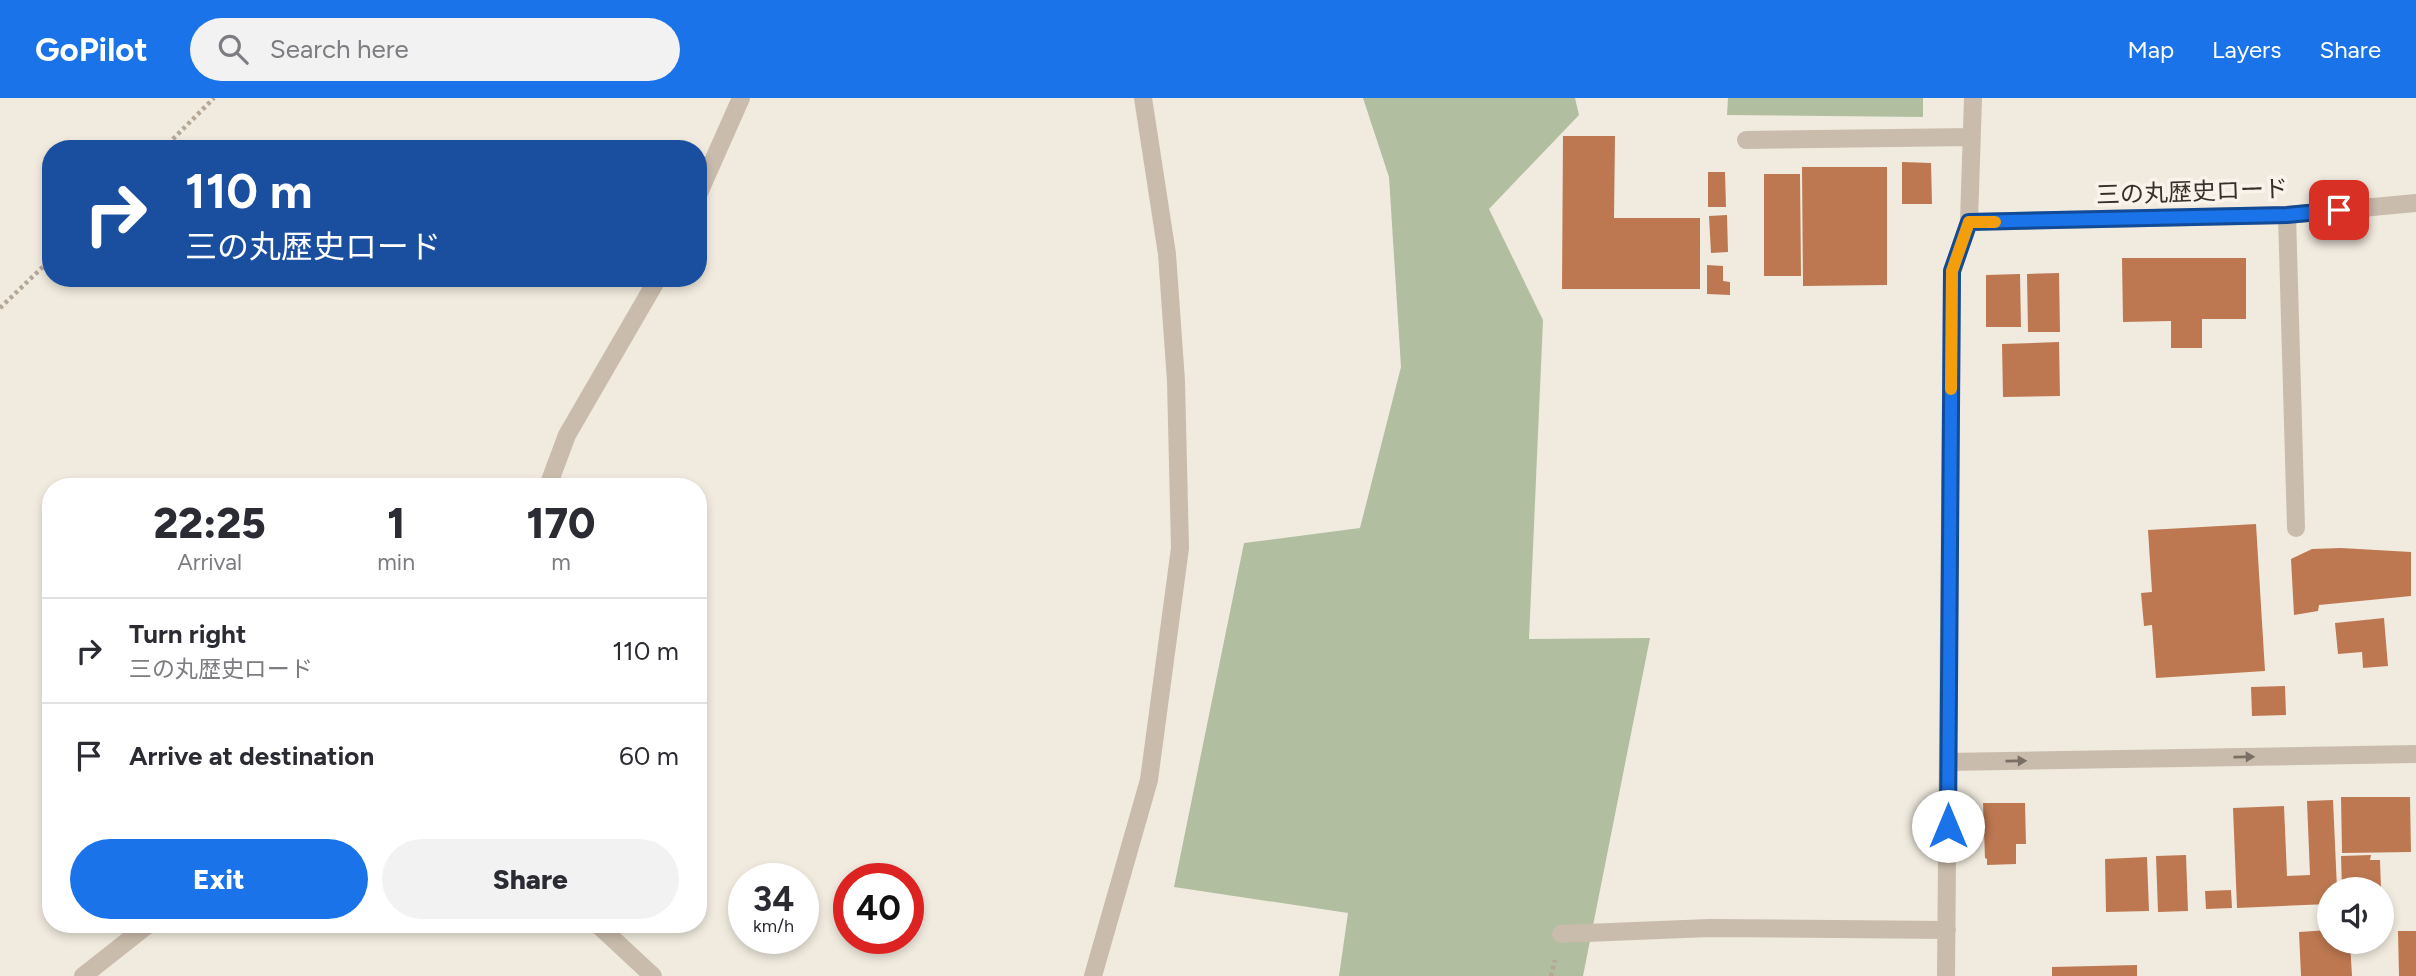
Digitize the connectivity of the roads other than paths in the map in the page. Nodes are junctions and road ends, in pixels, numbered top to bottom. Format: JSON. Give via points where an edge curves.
{"nodes":[{"id":1,"x":741,"y":98,"type":"edge"},
{"id":2,"x":1143,"y":98,"type":"edge"},
{"id":3,"x":1973,"y":98,"type":"edge"},
{"id":4,"x":1971,"y":137,"type":"junction"},
{"id":5,"x":1746,"y":140,"type":"dead end"},
{"id":6,"x":707,"y":175,"type":"edge"},
{"id":7,"x":2416,"y":203,"type":"edge"},
{"id":8,"x":2287,"y":215,"type":"junction"},
{"id":9,"x":1969,"y":222,"type":"junction"},
{"id":10,"x":653,"y":287,"type":"edge"},
{"id":11,"x":551,"y":478,"type":"edge"},
{"id":12,"x":2296,"y":528,"type":"dead end"},
{"id":13,"x":2416,"y":754,"type":"edge"},
{"id":14,"x":1948,"y":762,"type":"junction"},
{"id":15,"x":1947,"y":930,"type":"junction"},
{"id":16,"x":138,"y":933,"type":"edge"},
{"id":17,"x":607,"y":933,"type":"edge"},
{"id":18,"x":1561,"y":934,"type":"dead end"},
{"id":19,"x":83,"y":976,"type":"edge"},
{"id":20,"x":653,"y":976,"type":"edge"},
{"id":21,"x":1093,"y":976,"type":"edge"},
{"id":22,"x":1946,"y":976,"type":"edge"}],
"edges":[{"from":1,"to":6,"type":"street"},
{"from":2,"to":21,"type":"street","via":[[1167,254],[1180,548],[1149,779]]},
{"from":3,"to":4,"type":"street"},
{"from":4,"to":5,"type":"street"},
{"from":4,"to":9,"type":"street"},
{"from":7,"to":8,"type":"street","name":"三の丸歴史ロード"},
{"from":8,"to":9,"type":"street","name":"三の丸歴史ロード"},
{"from":8,"to":12,"type":"street"},
{"from":9,"to":14,"type":"street","via":[[1952,271]]},
{"from":10,"to":11,"type":"street","via":[[567,435]]},
{"from":14,"to":13,"type":"street","one_way":true},
{"from":14,"to":15,"type":"street"},
{"from":15,"to":18,"type":"street","via":[[1709,928]]},
{"from":15,"to":22,"type":"street"},
{"from":16,"to":19,"type":"street"},
{"from":17,"to":20,"type":"street"}]}
